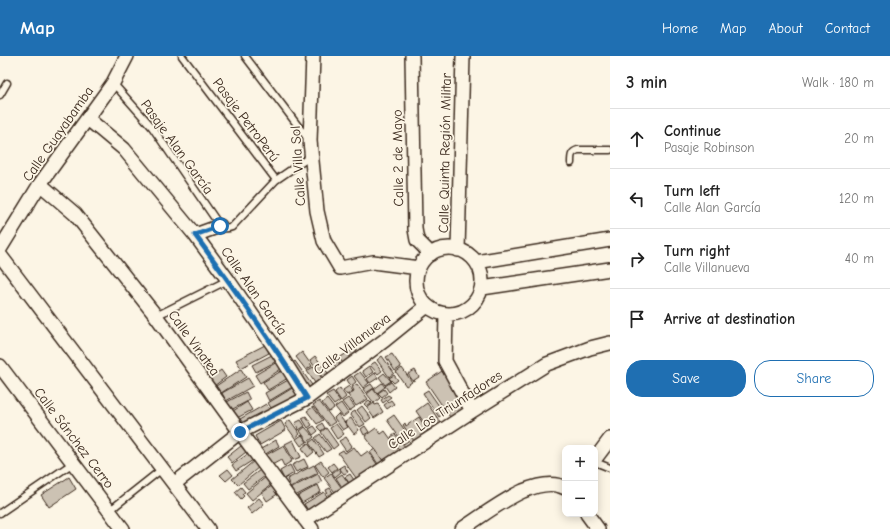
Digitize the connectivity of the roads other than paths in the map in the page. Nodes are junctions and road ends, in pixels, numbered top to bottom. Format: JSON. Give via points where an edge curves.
{"nodes":[{"id":1,"x":127,"y":56,"type":"edge"},
{"id":2,"x":182,"y":56,"type":"edge"},
{"id":3,"x":245,"y":56,"type":"edge"},
{"id":4,"x":312,"y":56,"type":"edge"},
{"id":5,"x":412,"y":56,"type":"edge"},
{"id":6,"x":463,"y":56,"type":"edge"},
{"id":7,"x":7,"y":83,"type":"dead end"},
{"id":8,"x":113,"y":83,"type":"junction"},
{"id":9,"x":0,"y":95,"type":"edge"},
{"id":10,"x":88,"y":119,"type":"junction"},
{"id":11,"x":310,"y":141,"type":"junction"},
{"id":12,"x":610,"y":150,"type":"edge"},
{"id":13,"x":312,"y":156,"type":"junction"},
{"id":14,"x":571,"y":163,"type":"dead end"},
{"id":15,"x":276,"y":180,"type":"junction"},
{"id":16,"x":40,"y":184,"type":"junction"},
{"id":17,"x":220,"y":226,"type":"junction"},
{"id":18,"x":195,"y":235,"type":"junction"},
{"id":19,"x":610,"y":240,"type":"edge"},
{"id":20,"x":0,"y":249,"type":"edge"},
{"id":21,"x":458,"y":250,"type":"junction"},
{"id":22,"x":431,"y":254,"type":"junction"},
{"id":23,"x":0,"y":255,"type":"edge"},
{"id":24,"x":476,"y":262,"type":"junction"},
{"id":25,"x":419,"y":268,"type":"junction"},
{"id":26,"x":610,"y":269,"type":"edge"},
{"id":27,"x":228,"y":280,"type":"junction"},
{"id":28,"x":482,"y":288,"type":"junction"},
{"id":29,"x":427,"y":306,"type":"junction"},
{"id":30,"x":446,"y":314,"type":"junction"},
{"id":31,"x":156,"y":316,"type":"junction"},
{"id":32,"x":610,"y":343,"type":"edge"},
{"id":33,"x":0,"y":366,"type":"edge"},
{"id":34,"x":307,"y":398,"type":"junction"},
{"id":35,"x":472,"y":412,"type":"junction"},
{"id":36,"x":240,"y":432,"type":"junction"},
{"id":37,"x":610,"y":439,"type":"edge"},
{"id":38,"x":598,"y":456,"type":"edge"},
{"id":39,"x":598,"y":462,"type":"edge"},
{"id":40,"x":74,"y":463,"type":"junction"},
{"id":41,"x":610,"y":468,"type":"edge"},
{"id":42,"x":162,"y":469,"type":"junction"},
{"id":43,"x":174,"y":484,"type":"junction"},
{"id":44,"x":562,"y":486,"type":"edge"},
{"id":45,"x":109,"y":511,"type":"junction"},
{"id":46,"x":0,"y":514,"type":"edge"},
{"id":47,"x":589,"y":517,"type":"edge"},
{"id":48,"x":309,"y":525,"type":"edge"},
{"id":49,"x":124,"y":529,"type":"edge"},
{"id":50,"x":208,"y":529,"type":"edge"},
{"id":51,"x":462,"y":529,"type":"edge"},
{"id":52,"x":598,"y":529,"type":"edge"}],
"edges":[{"from":1,"to":8,"type":"street","name":"Calle Guayabamba"},
{"from":2,"to":15,"type":"lane","name":"Pasaje PetroPerú"},
{"from":3,"to":11,"type":"lane"},
{"from":4,"to":11,"type":"street","name":"Calle Villa Sol"},
{"from":5,"to":22,"type":"street","name":"Calle 2 de Mayo","via":[[414,230],[417,240]]},
{"from":6,"to":21,"type":"street","name":"Calle Quinta Región Militar"},
{"from":7,"to":9,"type":"lane"},
{"from":8,"to":10,"type":"street","name":"Calle Guayabamba"},
{"from":8,"to":17,"type":"lane","name":"Pasaje Alan García","via":[[152,128]]},
{"from":10,"to":16,"type":"street","name":"Calle Guayabamba"},
{"from":10,"to":18,"type":"street","name":"Calle Alan García","via":[[124,149]]},
{"from":11,"to":13,"type":"street","name":"Calle Villa Sol"},
{"from":12,"to":14,"type":"lane","via":[[574,151]]},
{"from":13,"to":15,"type":"lane"},
{"from":13,"to":25,"type":"street","name":"Calle Villa Sol","via":[[317,211],[324,241],[340,268],[373,262]]},
{"from":15,"to":17,"type":"lane","via":[[232,227],[228,229]]},
{"from":16,"to":20,"type":"street","name":"Calle Guayabamba"},
{"from":16,"to":31,"type":"street","name":"Calle Vinatea","via":[[75,214]]},
{"from":17,"to":18,"type":"street"},
{"from":18,"to":27,"type":"street","name":"Calle Alan García"},
{"from":19,"to":24,"type":"street"},
{"from":21,"to":22,"type":"street","via":[[444,249]]},
{"from":21,"to":24,"type":"street","via":[[468,254]]},
{"from":22,"to":25,"type":"street"},
{"from":23,"to":42,"type":"street"},
{"from":24,"to":28,"type":"street","via":[[482,278]]},
{"from":25,"to":29,"type":"street","via":[[416,288]]},
{"from":26,"to":28,"type":"street"},
{"from":27,"to":31,"type":"lane"},
{"from":27,"to":34,"type":"street","name":"Calle Alan García"},
{"from":28,"to":30,"type":"street","via":[[469,308],[456,314]]},
{"from":29,"to":30,"type":"street","via":[[436,312]]},
{"from":29,"to":34,"type":"street","name":"Calle Villanueva"},
{"from":30,"to":35,"type":"street","via":[[445,361]]},
{"from":31,"to":36,"type":"street","name":"Calle Vinatea"},
{"from":32,"to":35,"type":"street","name":"Calle Los Triunfadores","via":[[547,364]]},
{"from":33,"to":40,"type":"street","name":"Calle Sánchez Cerro"},
{"from":34,"to":36,"type":"street","name":"Calle Villanueva"},
{"from":35,"to":48,"type":"street","name":"Calle Los Triunfadores"},
{"from":36,"to":43,"type":"street","name":"Calle Villanueva"},
{"from":36,"to":48,"type":"street","name":"Calle Vinatea"},
{"from":37,"to":38,"type":"street"},
{"from":39,"to":41,"type":"lane"},
{"from":40,"to":45,"type":"street","name":"Calle Sánchez Cerro"},
{"from":40,"to":46,"type":"lane"},
{"from":42,"to":43,"type":"street"},
{"from":42,"to":45,"type":"lane"},
{"from":43,"to":50,"type":"street"},
{"from":44,"to":51,"type":"street","via":[[553,484],[524,490]]},
{"from":45,"to":49,"type":"street","name":"Calle Sánchez Cerro"},
{"from":47,"to":52,"type":"street"}]}
